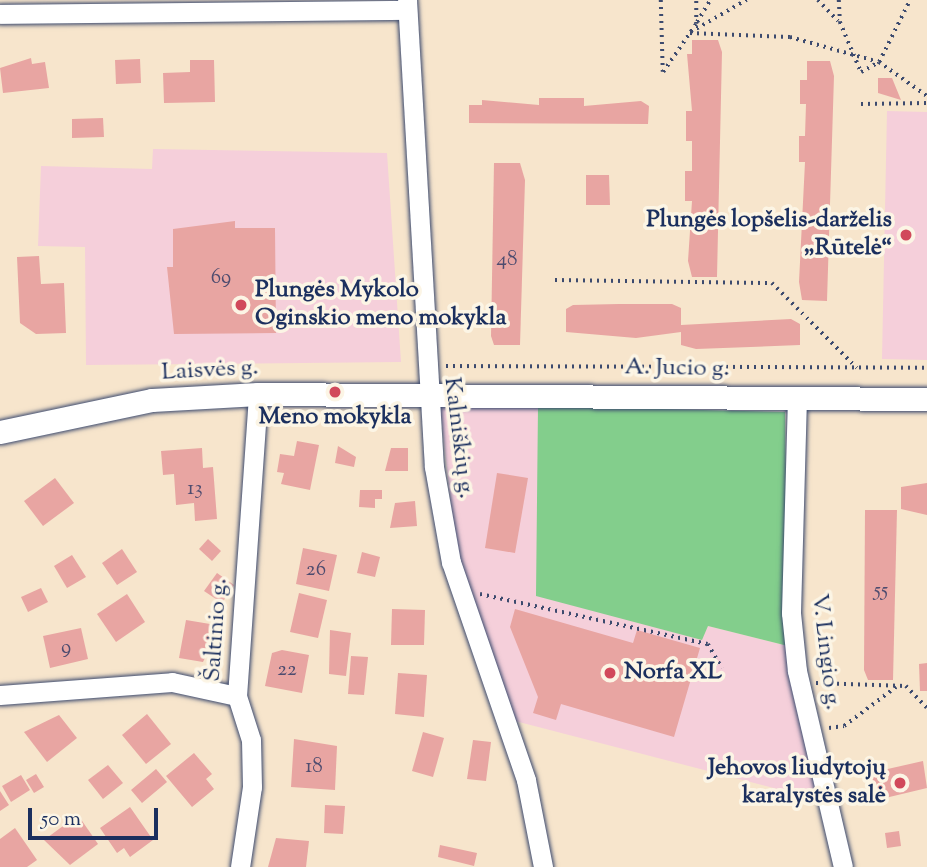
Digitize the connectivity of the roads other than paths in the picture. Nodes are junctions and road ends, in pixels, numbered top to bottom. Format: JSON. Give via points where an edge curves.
{"nodes":[{"id":1,"x":406,"y":5,"type":"edge"},
{"id":2,"x":0,"y":14,"type":"edge"},
{"id":3,"x":426,"y":392,"type":"junction"},
{"id":4,"x":258,"y":394,"type":"junction"},
{"id":5,"x":797,"y":397,"type":"junction"},
{"id":6,"x":927,"y":399,"type":"edge"},
{"id":7,"x":0,"y":432,"type":"edge"},
{"id":8,"x":0,"y":695,"type":"edge"},
{"id":9,"x":237,"y":696,"type":"junction"},
{"id":10,"x":240,"y":867,"type":"edge"},
{"id":11,"x":543,"y":867,"type":"edge"},
{"id":12,"x":843,"y":867,"type":"edge"}],
"edges":[{"from":1,"to":2,"type":"street"},
{"from":1,"to":3,"type":"street","name":"Kalniškių g."},
{"from":3,"to":4,"type":"street","name":"Laisvės g."},
{"from":3,"to":5,"type":"street","name":"A. Jucio g."},
{"from":3,"to":11,"type":"street","name":"Kalniškių g.","via":[[461,593],[526,780]]},
{"from":4,"to":7,"type":"street","name":"Laisvės g.","via":[[152,400]]},
{"from":4,"to":9,"type":"street","name":"Šaltinio g."},
{"from":5,"to":6,"type":"street","name":"A. Jucio g."},
{"from":5,"to":12,"type":"street","name":"V. Lingio g.","via":[[791,613],[799,682]]},
{"from":8,"to":9,"type":"street","via":[[172,682]]},
{"from":9,"to":10,"type":"street","name":"Šaltinio g.","via":[[251,740],[252,787]]}]}
